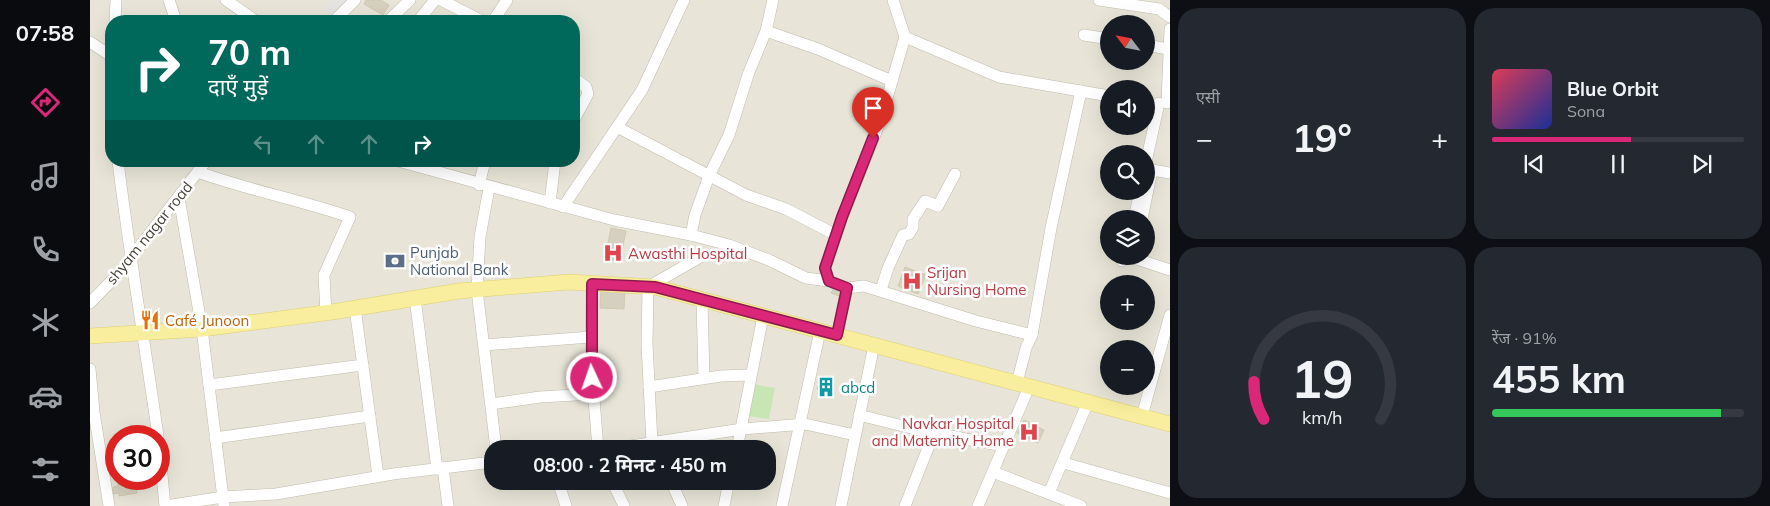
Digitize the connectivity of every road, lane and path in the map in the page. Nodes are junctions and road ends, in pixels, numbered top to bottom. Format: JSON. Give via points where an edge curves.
{"nodes":[{"id":1,"x":116,"y":0,"type":"edge"},
{"id":2,"x":169,"y":0,"type":"edge"},
{"id":3,"x":226,"y":0,"type":"edge"},
{"id":4,"x":410,"y":0,"type":"edge"},
{"id":5,"x":435,"y":0,"type":"edge"},
{"id":6,"x":441,"y":0,"type":"edge"},
{"id":7,"x":507,"y":0,"type":"edge"},
{"id":8,"x":684,"y":0,"type":"edge"},
{"id":9,"x":773,"y":0,"type":"edge"},
{"id":10,"x":893,"y":0,"type":"edge"},
{"id":11,"x":1099,"y":0,"type":"edge"},
{"id":12,"x":352,"y":1,"type":"edge"},
{"id":13,"x":116,"y":15,"type":"edge"},
{"id":14,"x":174,"y":15,"type":"edge"},
{"id":15,"x":247,"y":15,"type":"edge"},
{"id":16,"x":343,"y":15,"type":"edge"},
{"id":17,"x":394,"y":15,"type":"edge"},
{"id":18,"x":423,"y":15,"type":"edge"},
{"id":19,"x":470,"y":15,"type":"edge"},
{"id":20,"x":497,"y":15,"type":"edge"},
{"id":21,"x":1170,"y":17,"type":"edge"},
{"id":22,"x":1170,"y":29,"type":"edge"},
{"id":23,"x":766,"y":31,"type":"junction"},
{"id":24,"x":1084,"y":34,"type":"dead end"},
{"id":25,"x":905,"y":37,"type":"junction"},
{"id":26,"x":1100,"y":37,"type":"edge"},
{"id":27,"x":90,"y":42,"type":"edge"},
{"id":28,"x":1155,"y":47,"type":"edge"},
{"id":29,"x":1168,"y":49,"type":"junction"},
{"id":30,"x":105,"y":51,"type":"edge"},
{"id":31,"x":892,"y":81,"type":"junction"},
{"id":32,"x":580,"y":82,"type":"edge"},
{"id":33,"x":1081,"y":91,"type":"junction"},
{"id":34,"x":1100,"y":94,"type":"edge"},
{"id":35,"x":1165,"y":103,"type":"edge"},
{"id":36,"x":580,"y":109,"type":"edge"},
{"id":37,"x":617,"y":127,"type":"junction"},
{"id":38,"x":1151,"y":145,"type":"edge"},
{"id":39,"x":119,"y":167,"type":"edge"},
{"id":40,"x":202,"y":167,"type":"edge"},
{"id":41,"x":419,"y":167,"type":"edge"},
{"id":42,"x":485,"y":167,"type":"edge"},
{"id":43,"x":554,"y":167,"type":"edge"},
{"id":44,"x":198,"y":172,"type":"junction"},
{"id":45,"x":1170,"y":173,"type":"edge"},
{"id":46,"x":955,"y":174,"type":"dead end"},
{"id":47,"x":709,"y":176,"type":"junction"},
{"id":48,"x":484,"y":186,"type":"junction"},
{"id":49,"x":179,"y":198,"type":"junction"},
{"id":50,"x":550,"y":203,"type":"junction"},
{"id":51,"x":563,"y":207,"type":"junction"},
{"id":52,"x":1144,"y":210,"type":"edge"},
{"id":53,"x":691,"y":234,"type":"junction"},
{"id":54,"x":836,"y":235,"type":"junction"},
{"id":55,"x":702,"y":256,"type":"dead end"},
{"id":56,"x":131,"y":258,"type":"junction"},
{"id":57,"x":1155,"y":265,"type":"edge"},
{"id":58,"x":1170,"y":270,"type":"edge"},
{"id":59,"x":829,"y":281,"type":"junction"},
{"id":60,"x":592,"y":284,"type":"junction"},
{"id":61,"x":648,"y":287,"type":"junction"},
{"id":62,"x":847,"y":288,"type":"junction"},
{"id":63,"x":477,"y":290,"type":"junction"},
{"id":64,"x":881,"y":290,"type":"junction"},
{"id":65,"x":415,"y":298,"type":"junction"},
{"id":66,"x":702,"y":300,"type":"junction"},
{"id":67,"x":90,"y":303,"type":"edge"},
{"id":68,"x":355,"y":308,"type":"junction"},
{"id":69,"x":326,"y":312,"type":"junction"},
{"id":70,"x":1170,"y":315,"type":"edge"},
{"id":71,"x":763,"y":316,"type":"junction"},
{"id":72,"x":202,"y":329,"type":"junction"},
{"id":73,"x":820,"y":331,"type":"junction"},
{"id":74,"x":144,"y":333,"type":"junction"},
{"id":75,"x":837,"y":335,"type":"junction"},
{"id":76,"x":1032,"y":335,"type":"junction"},
{"id":77,"x":90,"y":336,"type":"edge"},
{"id":78,"x":591,"y":337,"type":"junction"},
{"id":79,"x":484,"y":345,"type":"junction"},
{"id":80,"x":874,"y":345,"type":"junction"},
{"id":81,"x":362,"y":365,"type":"junction"},
{"id":82,"x":90,"y":369,"type":"edge"},
{"id":83,"x":750,"y":375,"type":"junction"},
{"id":84,"x":704,"y":378,"type":"junction"},
{"id":85,"x":209,"y":385,"type":"junction"},
{"id":86,"x":1023,"y":385,"type":"junction"},
{"id":87,"x":649,"y":387,"type":"junction"},
{"id":88,"x":594,"y":394,"type":"junction"},
{"id":89,"x":1088,"y":402,"type":"junction"},
{"id":90,"x":491,"y":404,"type":"junction"},
{"id":91,"x":859,"y":415,"type":"junction"},
{"id":92,"x":370,"y":416,"type":"junction"},
{"id":93,"x":1142,"y":416,"type":"junction"},
{"id":94,"x":1170,"y":424,"type":"edge"},
{"id":95,"x":157,"y":425,"type":"edge"},
{"id":96,"x":798,"y":425,"type":"junction"},
{"id":97,"x":742,"y":429,"type":"junction"},
{"id":98,"x":934,"y":433,"type":"junction"},
{"id":99,"x":856,"y":435,"type":"junction"},
{"id":100,"x":214,"y":438,"type":"junction"},
{"id":101,"x":495,"y":440,"type":"edge"},
{"id":102,"x":597,"y":440,"type":"edge"},
{"id":103,"x":653,"y":440,"type":"edge"},
{"id":104,"x":684,"y":440,"type":"edge"},
{"id":105,"x":739,"y":440,"type":"edge"},
{"id":106,"x":1004,"y":446,"type":"junction"},
{"id":107,"x":484,"y":463,"type":"edge"},
{"id":108,"x":1064,"y":463,"type":"junction"},
{"id":109,"x":440,"y":469,"type":"junction"},
{"id":110,"x":993,"y":472,"type":"junction"},
{"id":111,"x":378,"y":476,"type":"junction"},
{"id":112,"x":164,"y":490,"type":"edge"},
{"id":113,"x":561,"y":490,"type":"edge"},
{"id":114,"x":616,"y":490,"type":"edge"},
{"id":115,"x":674,"y":490,"type":"edge"},
{"id":116,"x":727,"y":490,"type":"edge"},
{"id":117,"x":1049,"y":493,"type":"junction"},
{"id":118,"x":1170,"y":493,"type":"edge"},
{"id":119,"x":276,"y":494,"type":"junction"},
{"id":120,"x":223,"y":501,"type":"edge"},
{"id":121,"x":109,"y":506,"type":"edge"},
{"id":122,"x":166,"y":506,"type":"edge"},
{"id":123,"x":277,"y":506,"type":"edge"},
{"id":124,"x":448,"y":506,"type":"edge"},
{"id":125,"x":566,"y":506,"type":"edge"},
{"id":126,"x":624,"y":506,"type":"edge"},
{"id":127,"x":682,"y":506,"type":"edge"},
{"id":128,"x":724,"y":506,"type":"edge"},
{"id":129,"x":782,"y":506,"type":"edge"},
{"id":130,"x":841,"y":506,"type":"edge"},
{"id":131,"x":905,"y":506,"type":"edge"},
{"id":132,"x":978,"y":506,"type":"edge"},
{"id":133,"x":1081,"y":506,"type":"edge"}],
"edges":[{"from":1,"to":13,"type":"street"},
{"from":2,"to":14,"type":"street"},
{"from":3,"to":15,"type":"street"},
{"from":4,"to":17,"type":"street"},
{"from":5,"to":18,"type":"street"},
{"from":6,"to":19,"type":"street"},
{"from":7,"to":20,"type":"street"},
{"from":8,"to":37,"type":"street","via":[[642,90]]},
{"from":9,"to":23,"type":"street"},
{"from":10,"to":25,"type":"street"},
{"from":11,"to":21,"type":"street","via":[[1159,9]]},
{"from":12,"to":16,"type":"street"},
{"from":22,"to":29,"type":"street"},
{"from":23,"to":31,"type":"street"},
{"from":23,"to":47,"type":"street","via":[[729,135]]},
{"from":24,"to":26,"type":"street"},
{"from":25,"to":31,"type":"street"},
{"from":25,"to":33,"type":"street","via":[[999,77]]},
{"from":27,"to":30,"type":"street"},
{"from":28,"to":29,"type":"street"},
{"from":29,"to":35,"type":"street","via":[[1170,63]]},
{"from":31,"to":54,"type":"street","via":[[880,122]]},
{"from":32,"to":36,"type":"street","via":[[588,94]]},
{"from":33,"to":34,"type":"street"},
{"from":33,"to":76,"type":"street","via":[[1050,228]]},
{"from":35,"to":38,"type":"street"},
{"from":37,"to":47,"type":"street"},
{"from":37,"to":51,"type":"street"},
{"from":39,"to":56,"type":"street"},
{"from":40,"to":44,"type":"street","name":"shyam nagar road"},
{"from":41,"to":48,"type":"street"},
{"from":42,"to":48,"type":"street"},
{"from":43,"to":50,"type":"street"},
{"from":44,"to":49,"type":"street","name":"shyam nagar road"},
{"from":44,"to":69,"type":"street","via":[[350,217],[324,275]]},
{"from":45,"to":52,"type":"street","via":[[1152,170]]},
{"from":46,"to":64,"type":"street","via":[[938,206],[925,201],[913,219],[909,234],[903,235],[898,245]]},
{"from":47,"to":53,"type":"street"},
{"from":47,"to":54,"type":"street","via":[[746,195],[786,209]]},
{"from":48,"to":50,"type":"street"},
{"from":48,"to":63,"type":"street"},
{"from":49,"to":56,"type":"street","name":"shyam nagar road"},
{"from":49,"to":72,"type":"street"},
{"from":50,"to":51,"type":"street"},
{"from":51,"to":53,"type":"street"},
{"from":53,"to":59,"type":"street","via":[[769,260],[806,278]]},
{"from":54,"to":59,"type":"street","via":[[825,268]]},
{"from":55,"to":61,"type":"street"},
{"from":56,"to":67,"type":"street","name":"shyam nagar road"},
{"from":56,"to":74,"type":"street"},
{"from":57,"to":58,"type":"street"},
{"from":59,"to":62,"type":"street"},
{"from":60,"to":61,"type":"main road"},
{"from":60,"to":63,"type":"main road","via":[[569,282]]},
{"from":60,"to":78,"type":"street"},
{"from":61,"to":66,"type":"main road"},
{"from":61,"to":87,"type":"street"},
{"from":62,"to":64,"type":"street","via":[[864,286]]},
{"from":62,"to":75,"type":"street"},
{"from":63,"to":65,"type":"main road"},
{"from":63,"to":79,"type":"street"},
{"from":64,"to":76,"type":"street","via":[[976,321]]},
{"from":65,"to":68,"type":"main road"},
{"from":65,"to":109,"type":"street"},
{"from":66,"to":71,"type":"main road"},
{"from":66,"to":84,"type":"street"},
{"from":68,"to":69,"type":"main road"},
{"from":68,"to":81,"type":"street"},
{"from":69,"to":72,"type":"main road"},
{"from":70,"to":93,"type":"street"},
{"from":71,"to":73,"type":"main road"},
{"from":71,"to":83,"type":"street"},
{"from":72,"to":74,"type":"main road"},
{"from":72,"to":85,"type":"street"},
{"from":73,"to":75,"type":"main road"},
{"from":73,"to":96,"type":"street"},
{"from":74,"to":77,"type":"main road"},
{"from":74,"to":95,"type":"street"},
{"from":75,"to":80,"type":"main road"},
{"from":76,"to":86,"type":"street","via":[[1026,348]]},
{"from":78,"to":79,"type":"street"},
{"from":78,"to":88,"type":"street"},
{"from":79,"to":90,"type":"street"},
{"from":80,"to":86,"type":"main road"},
{"from":80,"to":91,"type":"street"},
{"from":81,"to":85,"type":"street"},
{"from":81,"to":92,"type":"street"},
{"from":82,"to":121,"type":"street"},
{"from":83,"to":84,"type":"street"},
{"from":83,"to":97,"type":"street"},
{"from":84,"to":87,"type":"street"},
{"from":85,"to":100,"type":"street"},
{"from":86,"to":89,"type":"main road"},
{"from":86,"to":106,"type":"street"},
{"from":87,"to":103,"type":"street"},
{"from":88,"to":90,"type":"street"},
{"from":88,"to":102,"type":"street"},
{"from":89,"to":93,"type":"main road"},
{"from":89,"to":108,"type":"street"},
{"from":90,"to":101,"type":"street"},
{"from":91,"to":98,"type":"street"},
{"from":91,"to":99,"type":"street"},
{"from":92,"to":100,"type":"street"},
{"from":92,"to":111,"type":"street"},
{"from":93,"to":94,"type":"main road"},
{"from":96,"to":97,"type":"street"},
{"from":96,"to":99,"type":"street"},
{"from":96,"to":129,"type":"street"},
{"from":97,"to":104,"type":"street"},
{"from":97,"to":105,"type":"street"},
{"from":98,"to":106,"type":"street"},
{"from":98,"to":131,"type":"street"},
{"from":99,"to":130,"type":"street"},
{"from":100,"to":120,"type":"street"},
{"from":106,"to":110,"type":"street"},
{"from":107,"to":109,"type":"street"},
{"from":108,"to":117,"type":"street"},
{"from":108,"to":118,"type":"street"},
{"from":109,"to":111,"type":"street"},
{"from":109,"to":124,"type":"street"},
{"from":110,"to":117,"type":"street"},
{"from":110,"to":132,"type":"street"},
{"from":111,"to":119,"type":"street"},
{"from":112,"to":122,"type":"street"},
{"from":113,"to":125,"type":"street"},
{"from":114,"to":126,"type":"street"},
{"from":115,"to":127,"type":"street"},
{"from":116,"to":128,"type":"street"},
{"from":117,"to":133,"type":"street"},
{"from":119,"to":120,"type":"street"},
{"from":119,"to":123,"type":"street"},
{"from":120,"to":122,"type":"street"}]}
